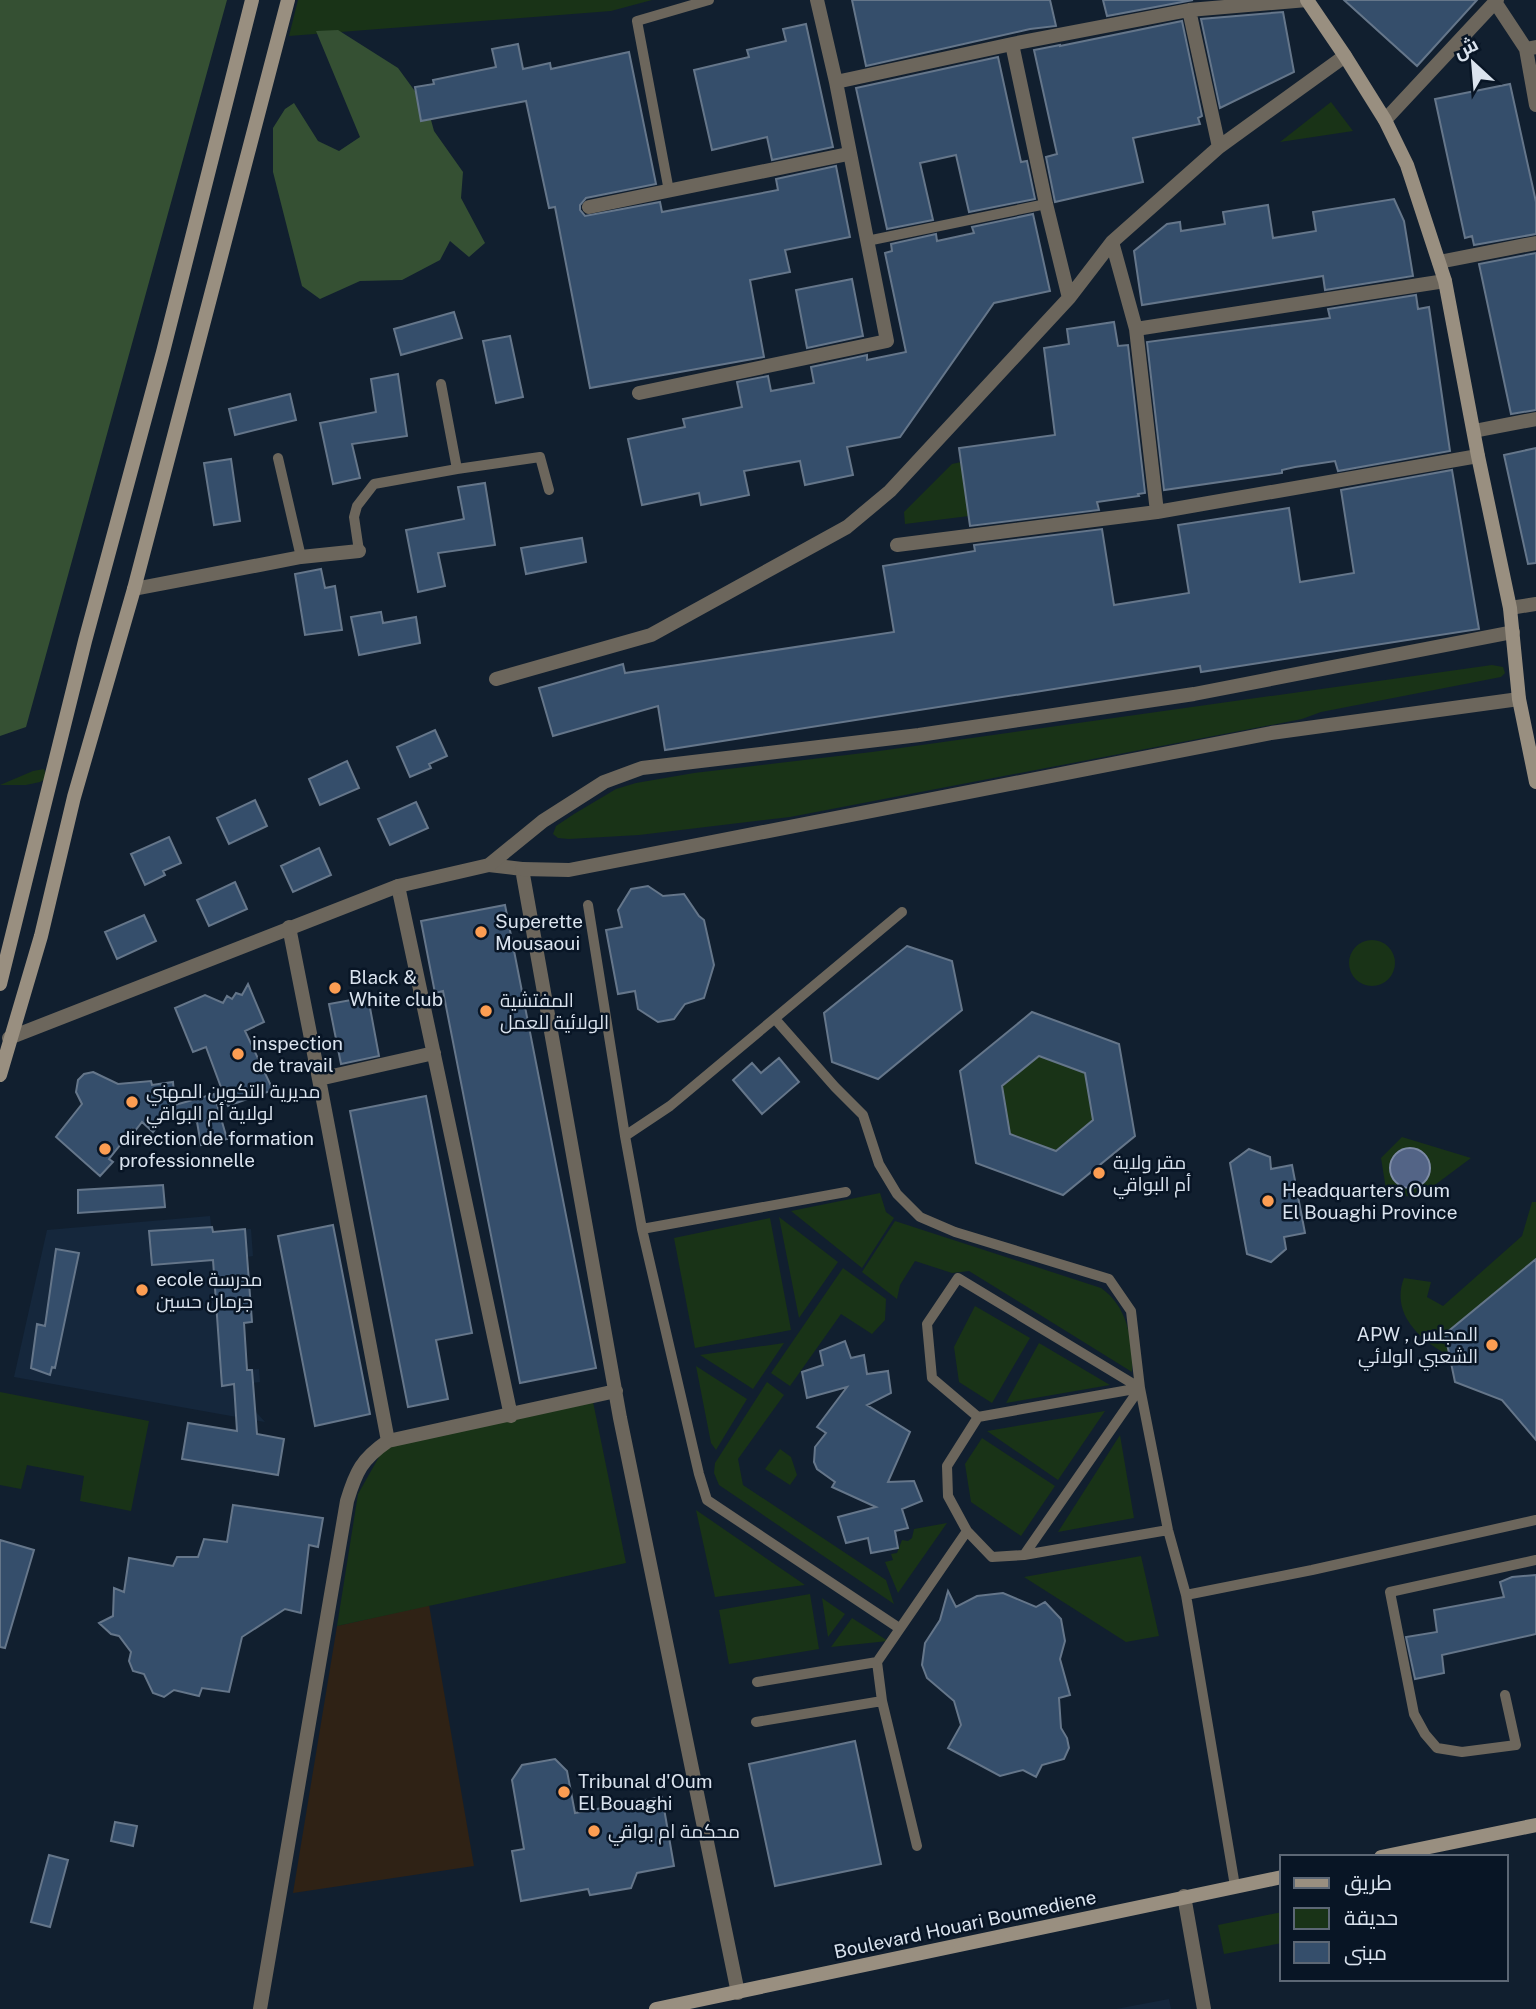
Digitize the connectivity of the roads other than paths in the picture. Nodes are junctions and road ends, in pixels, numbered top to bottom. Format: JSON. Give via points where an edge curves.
{"nodes":[{"id":1,"x":252,"y":0,"type":"edge"},
{"id":2,"x":288,"y":0,"type":"edge"},
{"id":3,"x":709,"y":0,"type":"edge"},
{"id":4,"x":817,"y":0,"type":"edge"},
{"id":5,"x":1307,"y":0,"type":"edge"},
{"id":6,"x":1496,"y":1,"type":"edge"},
{"id":7,"x":1189,"y":10,"type":"junction"},
{"id":8,"x":1012,"y":44,"type":"junction"},
{"id":9,"x":1531,"y":48,"type":"edge"},
{"id":10,"x":1345,"y":56,"type":"junction"},
{"id":11,"x":836,"y":82,"type":"junction"},
{"id":12,"x":1536,"y":105,"type":"edge"},
{"id":13,"x":1385,"y":120,"type":"junction"},
{"id":14,"x":1219,"y":147,"type":"junction"},
{"id":15,"x":848,"y":154,"type":"junction"},
{"id":16,"x":669,"y":191,"type":"junction"},
{"id":17,"x":1046,"y":204,"type":"junction"},
{"id":18,"x":589,"y":207,"type":"dead end"},
{"id":19,"x":867,"y":241,"type":"junction"},
{"id":20,"x":1112,"y":242,"type":"junction"},
{"id":21,"x":1536,"y":243,"type":"edge"},
{"id":22,"x":1438,"y":262,"type":"junction"},
{"id":23,"x":1446,"y":281,"type":"junction"},
{"id":24,"x":1069,"y":298,"type":"junction"},
{"id":25,"x":1136,"y":329,"type":"junction"},
{"id":26,"x":441,"y":384,"type":"dead end"},
{"id":27,"x":639,"y":393,"type":"dead end"},
{"id":28,"x":1536,"y":419,"type":"edge"},
{"id":29,"x":1474,"y":432,"type":"junction"},
{"id":30,"x":1478,"y":456,"type":"junction"},
{"id":31,"x":278,"y":458,"type":"dead end"},
{"id":32,"x":457,"y":469,"type":"junction"},
{"id":33,"x":549,"y":490,"type":"dead end"},
{"id":34,"x":1157,"y":512,"type":"junction"},
{"id":35,"x":897,"y":545,"type":"dead end"},
{"id":36,"x":359,"y":551,"type":"joint"},
{"id":37,"x":301,"y":557,"type":"junction"},
{"id":38,"x":134,"y":589,"type":"junction"},
{"id":39,"x":1536,"y":604,"type":"edge"},
{"id":40,"x":1510,"y":608,"type":"junction"},
{"id":41,"x":1513,"y":632,"type":"junction"},
{"id":42,"x":496,"y":679,"type":"dead end"},
{"id":43,"x":1519,"y":699,"type":"junction"},
{"id":44,"x":1536,"y":782,"type":"edge"},
{"id":45,"x":489,"y":865,"type":"junction"},
{"id":46,"x":522,"y":869,"type":"junction"},
{"id":47,"x":398,"y":886,"type":"junction"},
{"id":48,"x":588,"y":905,"type":"dead end"},
{"id":49,"x":902,"y":912,"type":"dead end"},
{"id":50,"x":289,"y":927,"type":"junction"},
{"id":51,"x":0,"y":984,"type":"edge"},
{"id":52,"x":775,"y":1019,"type":"junction"},
{"id":53,"x":5,"y":1042,"type":"edge"},
{"id":54,"x":434,"y":1053,"type":"junction"},
{"id":55,"x":0,"y":1075,"type":"edge"},
{"id":56,"x":319,"y":1079,"type":"junction"},
{"id":57,"x":625,"y":1136,"type":"junction"},
{"id":58,"x":846,"y":1192,"type":"dead end"},
{"id":59,"x":642,"y":1229,"type":"junction"},
{"id":60,"x":1140,"y":1388,"type":"junction"},
{"id":61,"x":615,"y":1391,"type":"junction"},
{"id":62,"x":511,"y":1416,"type":"junction"},
{"id":63,"x":978,"y":1417,"type":"junction"},
{"id":64,"x":388,"y":1441,"type":"junction"},
{"id":65,"x":1536,"y":1520,"type":"edge"},
{"id":66,"x":1168,"y":1530,"type":"junction"},
{"id":67,"x":967,"y":1531,"type":"junction"},
{"id":68,"x":1024,"y":1555,"type":"junction"},
{"id":69,"x":1536,"y":1560,"type":"edge"},
{"id":70,"x":1186,"y":1595,"type":"junction"},
{"id":71,"x":899,"y":1628,"type":"junction"},
{"id":72,"x":877,"y":1662,"type":"junction"},
{"id":73,"x":757,"y":1682,"type":"dead end"},
{"id":74,"x":1505,"y":1695,"type":"dead end"},
{"id":75,"x":882,"y":1701,"type":"junction"},
{"id":76,"x":756,"y":1722,"type":"dead end"},
{"id":77,"x":1536,"y":1825,"type":"edge"},
{"id":78,"x":917,"y":1846,"type":"dead end"},
{"id":79,"x":1391,"y":1855,"type":"edge"},
{"id":80,"x":1280,"y":1877,"type":"edge"},
{"id":81,"x":1235,"y":1886,"type":"junction"},
{"id":82,"x":1184,"y":1896,"type":"junction"},
{"id":83,"x":738,"y":1993,"type":"junction"},
{"id":84,"x":260,"y":2009,"type":"edge"},
{"id":85,"x":656,"y":2009,"type":"edge"},
{"id":86,"x":1204,"y":2009,"type":"edge"}],
"edges":[{"from":1,"to":51,"type":"main road"},
{"from":2,"to":38,"type":"main road"},
{"from":3,"to":16,"type":"lane","via":[[637,21]]},
{"from":4,"to":11,"type":"street"},
{"from":5,"to":7,"type":"street"},
{"from":5,"to":10,"type":"main road"},
{"from":6,"to":9,"type":"street"},
{"from":6,"to":13,"type":"street"},
{"from":7,"to":8,"type":"street"},
{"from":7,"to":14,"type":"street"},
{"from":8,"to":11,"type":"street"},
{"from":8,"to":17,"type":"street"},
{"from":9,"to":12,"type":"street"},
{"from":10,"to":13,"type":"main road"},
{"from":10,"to":14,"type":"street"},
{"from":11,"to":15,"type":"street"},
{"from":13,"to":22,"type":"main road","via":[[1407,164]]},
{"from":14,"to":20,"type":"street"},
{"from":15,"to":16,"type":"street"},
{"from":15,"to":19,"type":"street"},
{"from":16,"to":18,"type":"street"},
{"from":17,"to":19,"type":"lane"},
{"from":17,"to":24,"type":"street"},
{"from":19,"to":27,"type":"street","via":[[887,341]]},
{"from":20,"to":24,"type":"street"},
{"from":20,"to":25,"type":"street"},
{"from":21,"to":22,"type":"street"},
{"from":22,"to":23,"type":"main road"},
{"from":23,"to":25,"type":"street"},
{"from":23,"to":29,"type":"main road"},
{"from":24,"to":42,"type":"street","via":[[890,491],[847,527],[651,635]]},
{"from":25,"to":34,"type":"street"},
{"from":26,"to":32,"type":"lane"},
{"from":28,"to":29,"type":"street"},
{"from":29,"to":30,"type":"main road"},
{"from":30,"to":34,"type":"street"},
{"from":30,"to":40,"type":"main road"},
{"from":31,"to":37,"type":"lane"},
{"from":32,"to":33,"type":"lane","via":[[540,457]]},
{"from":32,"to":36,"type":"lane","via":[[374,484],[354,517]]},
{"from":34,"to":35,"type":"street"},
{"from":36,"to":37,"type":"street"},
{"from":37,"to":38,"type":"street"},
{"from":38,"to":53,"type":"main road","via":[[74,797],[41,936]]},
{"from":39,"to":40,"type":"street"},
{"from":40,"to":41,"type":"main road"},
{"from":41,"to":43,"type":"main road"},
{"from":41,"to":45,"type":"street","via":[[1194,694],[919,735],[642,768],[604,782],[543,821]]},
{"from":43,"to":44,"type":"main road"},
{"from":43,"to":46,"type":"street","via":[[1270,733],[569,870]]},
{"from":45,"to":46,"type":"street"},
{"from":45,"to":47,"type":"street"},
{"from":46,"to":61,"type":"street"},
{"from":47,"to":50,"type":"street"},
{"from":47,"to":54,"type":"street"},
{"from":48,"to":57,"type":"lane"},
{"from":49,"to":52,"type":"lane"},
{"from":50,"to":53,"type":"street"},
{"from":50,"to":56,"type":"street"},
{"from":52,"to":57,"type":"lane","via":[[670,1106]]},
{"from":52,"to":60,"type":"lane","via":[[863,1115],[879,1164],[897,1194],[920,1217],[1110,1279],[1131,1311]]},
{"from":53,"to":55,"type":"main road"},
{"from":54,"to":56,"type":"street"},
{"from":54,"to":62,"type":"street"},
{"from":56,"to":64,"type":"street"},
{"from":57,"to":59,"type":"lane"},
{"from":58,"to":59,"type":"lane"},
{"from":59,"to":71,"type":"lane","via":[[707,1500]]},
{"from":60,"to":63,"type":"lane"},
{"from":60,"to":63,"type":"lane","via":[[958,1278],[928,1324],[932,1378]]},
{"from":60,"to":66,"type":"lane"},
{"from":60,"to":68,"type":"lane"},
{"from":61,"to":62,"type":"street"},
{"from":61,"to":83,"type":"street"},
{"from":62,"to":64,"type":"street"},
{"from":63,"to":67,"type":"lane","via":[[947,1466],[948,1496]]},
{"from":64,"to":84,"type":"street","via":[[370,1454],[355,1475],[347,1501]]},
{"from":65,"to":70,"type":"lane"},
{"from":66,"to":68,"type":"lane"},
{"from":66,"to":70,"type":"lane"},
{"from":67,"to":68,"type":"lane","via":[[992,1557]]},
{"from":67,"to":71,"type":"lane"},
{"from":69,"to":74,"type":"lane","via":[[1390,1592],[1414,1714],[1437,1748],[1462,1752],[1516,1745]]},
{"from":70,"to":81,"type":"lane"},
{"from":71,"to":72,"type":"lane"},
{"from":72,"to":73,"type":"lane"},
{"from":72,"to":75,"type":"lane"},
{"from":75,"to":76,"type":"lane"},
{"from":75,"to":78,"type":"lane"},
{"from":77,"to":79,"type":"main road"},
{"from":80,"to":81,"type":"main road","name":"Boulevard Houari Boumediene"},
{"from":81,"to":82,"type":"main road","name":"Boulevard Houari Boumediene"},
{"from":82,"to":83,"type":"main road","name":"Boulevard Houari Boumediene"},
{"from":82,"to":86,"type":"street"},
{"from":83,"to":85,"type":"main road","name":"Boulevard Houari Boumediene"}]}
